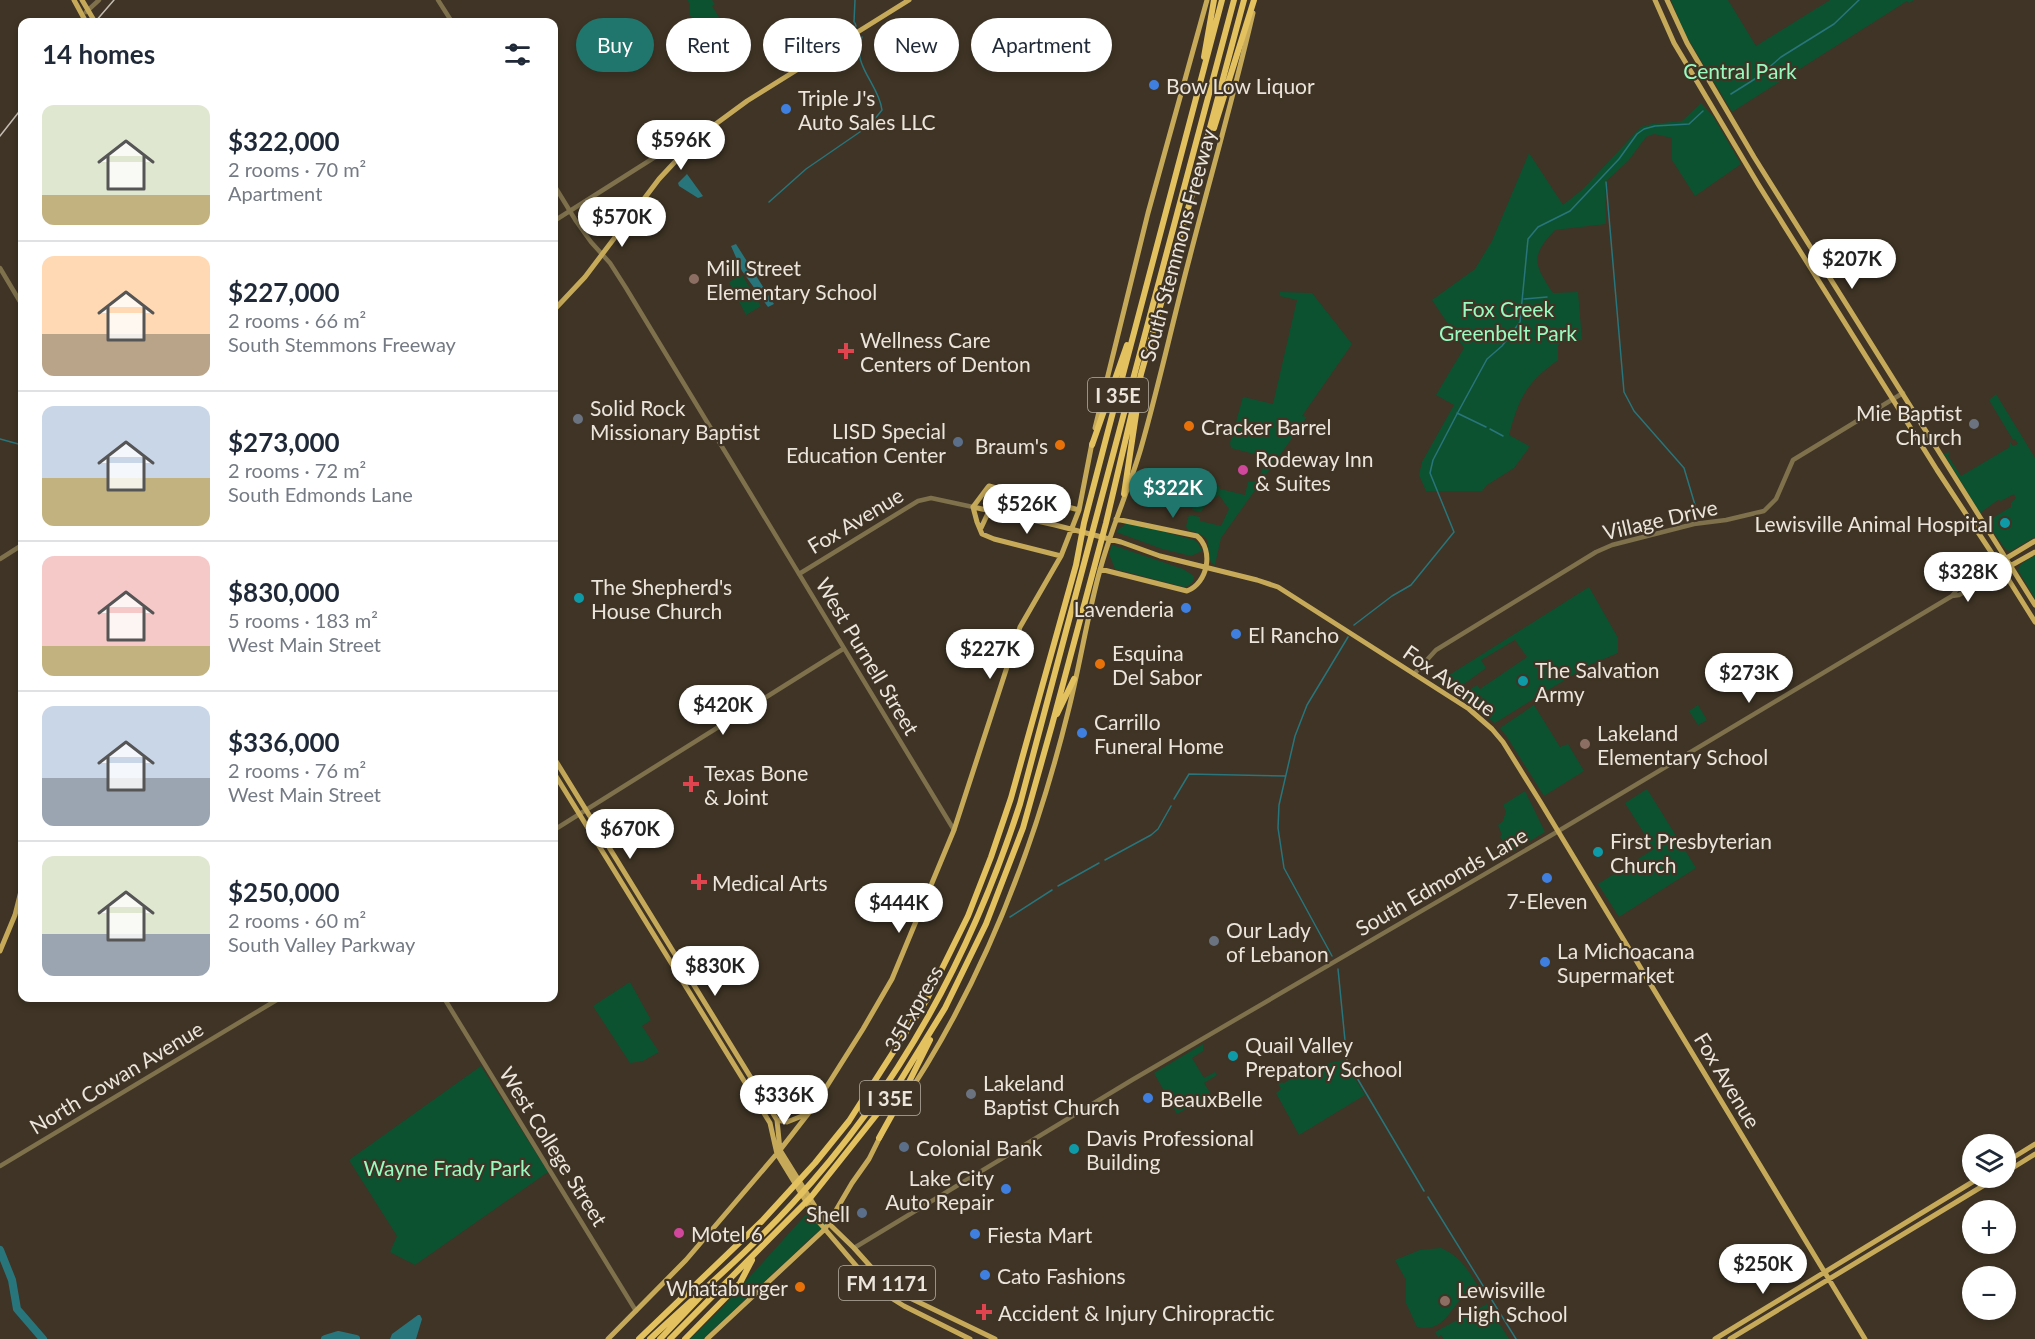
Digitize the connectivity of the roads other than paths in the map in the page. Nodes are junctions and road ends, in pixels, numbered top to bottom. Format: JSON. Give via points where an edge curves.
{"nodes":[{"id":1,"x":74,"y":0,"type":"edge"},
{"id":2,"x":82,"y":0,"type":"edge"},
{"id":3,"x":99,"y":0,"type":"edge"},
{"id":4,"x":438,"y":0,"type":"edge"},
{"id":5,"x":909,"y":0,"type":"edge"},
{"id":6,"x":1207,"y":0,"type":"edge"},
{"id":7,"x":1214,"y":0,"type":"edge"},
{"id":8,"x":1222,"y":0,"type":"edge"},
{"id":9,"x":1234,"y":0,"type":"edge"},
{"id":10,"x":1244,"y":0,"type":"edge"},
{"id":11,"x":1255,"y":0,"type":"edge"},
{"id":12,"x":1655,"y":0,"type":"edge"},
{"id":13,"x":1667,"y":0,"type":"edge"},
{"id":14,"x":88,"y":11,"type":"junction"},
{"id":15,"x":82,"y":16,"type":"joint"},
{"id":16,"x":92,"y":18,"type":"edge"},
{"id":17,"x":449,"y":18,"type":"edge"},
{"id":18,"x":1193,"y":110,"type":"junction"},
{"id":19,"x":686,"y":148,"type":"junction"},
{"id":20,"x":666,"y":151,"type":"junction"},
{"id":21,"x":678,"y":157,"type":"junction"},
{"id":22,"x":558,"y":191,"type":"edge"},
{"id":23,"x":1193,"y":191,"type":"junction"},
{"id":24,"x":570,"y":210,"type":"junction"},
{"id":25,"x":558,"y":218,"type":"edge"},
{"id":26,"x":603,"y":254,"type":"junction"},
{"id":27,"x":1152,"y":267,"type":"junction"},
{"id":28,"x":0,"y":268,"type":"edge"},
{"id":29,"x":18,"y":298,"type":"edge"},
{"id":30,"x":558,"y":306,"type":"edge"},
{"id":31,"x":1141,"y":374,"type":"junction"},
{"id":32,"x":1903,"y":393,"type":"junction"},
{"id":33,"x":1893,"y":399,"type":"junction"},
{"id":34,"x":1918,"y":417,"type":"junction"},
{"id":35,"x":1908,"y":423,"type":"junction"},
{"id":36,"x":1092,"y":444,"type":"junction"},
{"id":37,"x":989,"y":486,"type":"junction"},
{"id":38,"x":1124,"y":495,"type":"junction"},
{"id":39,"x":973,"y":507,"type":"junction"},
{"id":40,"x":1079,"y":510,"type":"junction"},
{"id":41,"x":990,"y":511,"type":"junction"},
{"id":42,"x":1116,"y":519,"type":"junction"},
{"id":43,"x":980,"y":530,"type":"junction"},
{"id":44,"x":2035,"y":541,"type":"edge"},
{"id":45,"x":18,"y":548,"type":"edge"},
{"id":46,"x":1207,"y":550,"type":"junction"},
{"id":47,"x":2035,"y":552,"type":"edge"},
{"id":48,"x":1061,"y":556,"type":"junction"},
{"id":49,"x":2006,"y":558,"type":"junction"},
{"id":50,"x":0,"y":559,"type":"edge"},
{"id":51,"x":1998,"y":562,"type":"junction"},
{"id":52,"x":1195,"y":565,"type":"junction"},
{"id":53,"x":2011,"y":566,"type":"junction"},
{"id":54,"x":1208,"y":567,"type":"junction"},
{"id":55,"x":1100,"y":569,"type":"junction"},
{"id":56,"x":2003,"y":570,"type":"junction"},
{"id":57,"x":799,"y":574,"type":"junction"},
{"id":58,"x":1199,"y":581,"type":"junction"},
{"id":59,"x":1952,"y":596,"type":"junction"},
{"id":60,"x":2035,"y":605,"type":"edge"},
{"id":61,"x":2035,"y":622,"type":"edge"},
{"id":62,"x":843,"y":649,"type":"junction"},
{"id":63,"x":1414,"y":674,"type":"junction"},
{"id":64,"x":1074,"y":679,"type":"junction"},
{"id":65,"x":1054,"y":717,"type":"junction"},
{"id":66,"x":558,"y":765,"type":"edge"},
{"id":67,"x":558,"y":780,"type":"edge"},
{"id":68,"x":585,"y":810,"type":"junction"},
{"id":69,"x":579,"y":814,"type":"junction"},
{"id":70,"x":558,"y":827,"type":"edge"},
{"id":71,"x":954,"y":830,"type":"junction"},
{"id":72,"x":1557,"y":831,"type":"junction"},
{"id":73,"x":18,"y":903,"type":"edge"},
{"id":74,"x":0,"y":951,"type":"edge"},
{"id":75,"x":273,"y":1002,"type":"edge"},
{"id":76,"x":446,"y":1002,"type":"edge"},
{"id":77,"x":945,"y":1008,"type":"junction"},
{"id":78,"x":752,"y":1095,"type":"junction"},
{"id":79,"x":767,"y":1105,"type":"junction"},
{"id":80,"x":808,"y":1113,"type":"junction"},
{"id":81,"x":777,"y":1120,"type":"junction"},
{"id":82,"x":879,"y":1138,"type":"junction"},
{"id":83,"x":2035,"y":1144,"type":"edge"},
{"id":84,"x":779,"y":1153,"type":"junction"},
{"id":85,"x":2035,"y":1154,"type":"edge"},
{"id":86,"x":2016,"y":1156,"type":"edge"},
{"id":87,"x":0,"y":1166,"type":"edge"},
{"id":88,"x":2016,"y":1166,"type":"edge"},
{"id":89,"x":1962,"y":1188,"type":"edge"},
{"id":90,"x":1979,"y":1188,"type":"edge"},
{"id":91,"x":827,"y":1226,"type":"junction"},
{"id":92,"x":834,"y":1237,"type":"junction"},
{"id":93,"x":815,"y":1238,"type":"junction"},
{"id":94,"x":854,"y":1248,"type":"junction"},
{"id":95,"x":754,"y":1255,"type":"junction"},
{"id":96,"x":1824,"y":1271,"type":"junction"},
{"id":97,"x":1829,"y":1279,"type":"junction"},
{"id":98,"x":714,"y":1280,"type":"junction"},
{"id":99,"x":930,"y":1307,"type":"junction"},
{"id":100,"x":636,"y":1311,"type":"junction"},
{"id":101,"x":925,"y":1317,"type":"junction"},
{"id":102,"x":608,"y":1339,"type":"edge"},
{"id":103,"x":639,"y":1339,"type":"edge"},
{"id":104,"x":650,"y":1339,"type":"edge"},
{"id":105,"x":660,"y":1339,"type":"edge"},
{"id":106,"x":670,"y":1339,"type":"edge"},
{"id":107,"x":685,"y":1339,"type":"edge"},
{"id":108,"x":707,"y":1339,"type":"edge"},
{"id":109,"x":970,"y":1339,"type":"edge"},
{"id":110,"x":995,"y":1339,"type":"edge"},
{"id":111,"x":1715,"y":1339,"type":"edge"},
{"id":112,"x":1730,"y":1339,"type":"edge"},
{"id":113,"x":1865,"y":1339,"type":"edge"}],
"edges":[{"from":1,"to":15,"type":"main road"},
{"from":2,"to":14,"type":"main road"},
{"from":3,"to":14,"type":"street"},
{"from":4,"to":17,"type":"street"},
{"from":5,"to":19,"type":"main road","via":[[747,101]]},
{"from":6,"to":36,"type":"main road","name":"South Stemmons Freeway","via":[[1148,213]]},
{"from":7,"to":18,"type":"highway"},
{"from":8,"to":18,"type":"highway","name":"South Stemmons Freeway","number":"I 35E"},
{"from":9,"to":98,"type":"highway","name":"35Express","via":[[1017,813],[986,899],[957,964],[907,1054],[854,1131],[792,1205]]},
{"from":10,"to":23,"type":"highway","name":"South Stemmons Freeway","number":"I 35E"},
{"from":11,"to":23,"type":"highway"},
{"from":11,"to":38,"type":"main road","name":"South Stemmons Freeway","via":[[1147,424]]},
{"from":12,"to":33,"type":"main road","via":[[1671,38],[1744,162]]},
{"from":13,"to":32,"type":"main road","via":[[1687,43],[1754,156]]},
{"from":14,"to":15,"type":"street"},
{"from":14,"to":16,"type":"main road"},
{"from":18,"to":27,"type":"highway","name":"South Stemmons Freeway","number":"I 35E"},
{"from":19,"to":20,"type":"street"},
{"from":19,"to":21,"type":"main road"},
{"from":20,"to":21,"type":"main road"},
{"from":20,"to":24,"type":"street"},
{"from":21,"to":26,"type":"main road"},
{"from":22,"to":24,"type":"street","name":"West Purnell Street"},
{"from":23,"to":31,"type":"highway","name":"South Stemmons Freeway","number":"I 35E"},
{"from":24,"to":25,"type":"street"},
{"from":24,"to":26,"type":"street","name":"West Purnell Street"},
{"from":26,"to":30,"type":"main road"},
{"from":26,"to":57,"type":"street","name":"West Purnell Street"},
{"from":27,"to":36,"type":"highway"},
{"from":27,"to":103,"type":"highway","name":"South Stemmons Freeway","number":"I 35E","via":[[1076,565],[1011,798],[988,867],[955,944],[926,1001],[849,1121],[740,1244]]},
{"from":28,"to":29,"type":"street"},
{"from":31,"to":38,"type":"highway"},
{"from":31,"to":65,"type":"highway","name":"South Stemmons Freeway","number":"I 35E"},
{"from":32,"to":33,"type":"street","name":"Village Drive"},
{"from":32,"to":34,"type":"main road"},
{"from":33,"to":35,"type":"main road"},
{"from":33,"to":63,"type":"street","name":"Village Drive","via":[[1795,458],[1776,499],[1767,509],[1682,527],[1596,552],[1436,650]]},
{"from":34,"to":35,"type":"street"},
{"from":34,"to":49,"type":"main road"},
{"from":35,"to":51,"type":"main road"},
{"from":36,"to":40,"type":"main road","name":"South Stemmons Freeway"},
{"from":37,"to":39,"type":"main road"},
{"from":37,"to":40,"type":"main road"},
{"from":37,"to":41,"type":"main road"},
{"from":38,"to":42,"type":"main road","name":"South Stemmons Freeway"},
{"from":39,"to":41,"type":"main road","name":"Fox Avenue"},
{"from":39,"to":43,"type":"main road"},
{"from":39,"to":57,"type":"street","name":"Fox Avenue","via":[[932,498],[918,501]]},
{"from":40,"to":48,"type":"main road","name":"South Stemmons Freeway"},
{"from":41,"to":43,"type":"main road"},
{"from":41,"to":52,"type":"main road","name":"Fox Avenue","via":[[1121,542]]},
{"from":42,"to":46,"type":"main road","via":[[1197,536]]},
{"from":42,"to":55,"type":"main road","name":"South Stemmons Freeway"},
{"from":43,"to":48,"type":"main road","via":[[994,539]]},
{"from":44,"to":49,"type":"main road","name":"South Edmonds Lane"},
{"from":45,"to":50,"type":"street"},
{"from":46,"to":52,"type":"main road"},
{"from":46,"to":54,"type":"main road"},
{"from":47,"to":53,"type":"main road","name":"South Edmonds Lane"},
{"from":48,"to":71,"type":"main road","name":"South Stemmons Freeway","via":[[1020,627]]},
{"from":49,"to":51,"type":"main road","name":"South Edmonds Lane"},
{"from":49,"to":53,"type":"main road"},
{"from":51,"to":56,"type":"main road"},
{"from":51,"to":59,"type":"street","name":"South Edmonds Lane"},
{"from":52,"to":54,"type":"main road","name":"Fox Avenue"},
{"from":52,"to":58,"type":"main road"},
{"from":53,"to":56,"type":"main road","name":"South Edmonds Lane"},
{"from":53,"to":60,"type":"main road"},
{"from":54,"to":58,"type":"main road"},
{"from":54,"to":63,"type":"main road","name":"Fox Avenue","via":[[1278,587]]},
{"from":55,"to":58,"type":"main road","via":[[1183,591],[1191,590]]},
{"from":55,"to":64,"type":"main road","name":"South Stemmons Freeway"},
{"from":56,"to":59,"type":"street","name":"South Edmonds Lane"},
{"from":56,"to":61,"type":"main road"},
{"from":57,"to":62,"type":"street","name":"West Purnell Street"},
{"from":59,"to":72,"type":"street","name":"South Edmonds Lane"},
{"from":62,"to":68,"type":"street"},
{"from":62,"to":71,"type":"street","name":"West Purnell Street"},
{"from":63,"to":72,"type":"main road","name":"Fox Avenue","via":[[1469,709],[1495,731]]},
{"from":64,"to":65,"type":"highway"},
{"from":64,"to":82,"type":"main road","name":"South Stemmons Freeway","via":[[1042,803],[1002,915],[928,1063]]},
{"from":65,"to":77,"type":"highway","name":"South Stemmons Freeway","number":"I 35E","via":[[1023,828],[986,924]]},
{"from":66,"to":68,"type":"main road"},
{"from":67,"to":69,"type":"main road"},
{"from":68,"to":69,"type":"street"},
{"from":68,"to":79,"type":"main road"},
{"from":69,"to":70,"type":"street"},
{"from":69,"to":78,"type":"main road"},
{"from":71,"to":80,"type":"main road","name":"South Stemmons Freeway","via":[[892,979]]},
{"from":72,"to":94,"type":"street","name":"South Edmonds Lane"},
{"from":72,"to":96,"type":"main road","name":"Fox Avenue"},
{"from":73,"to":74,"type":"main road"},
{"from":75,"to":87,"type":"street","name":"North Cowan Avenue"},
{"from":76,"to":100,"type":"street","name":"West College Street"},
{"from":77,"to":82,"type":"highway"},
{"from":77,"to":95,"type":"highway","name":"South Stemmons Freeway","number":"I 35E","via":[[889,1099],[811,1197]]},
{"from":78,"to":79,"type":"main road"},
{"from":78,"to":84,"type":"main road","via":[[771,1125]]},
{"from":79,"to":81,"type":"main road"},
{"from":80,"to":81,"type":"main road","via":[[787,1122]]},
{"from":80,"to":84,"type":"main road","name":"South Stemmons Freeway"},
{"from":81,"to":84,"type":"main road"},
{"from":82,"to":91,"type":"main road","name":"South Stemmons Freeway"},
{"from":83,"to":86,"type":"main road"},
{"from":84,"to":91,"type":"main road","number":"FM 1171"},
{"from":84,"to":100,"type":"main road","name":"South Stemmons Freeway"},
{"from":85,"to":88,"type":"main road"},
{"from":89,"to":96,"type":"main road"},
{"from":90,"to":97,"type":"main road"},
{"from":91,"to":92,"type":"main road","number":"FM 1171"},
{"from":91,"to":93,"type":"main road","name":"South Stemmons Freeway"},
{"from":91,"to":94,"type":"main road","number":"FM 1171"},
{"from":92,"to":93,"type":"main road","via":[[826,1234]]},
{"from":92,"to":101,"type":"main road","number":"FM 1171","via":[[880,1291]]},
{"from":93,"to":108,"type":"main road","name":"South Stemmons Freeway"},
{"from":94,"to":99,"type":"main road","number":"FM 1171","via":[[895,1289]]},
{"from":95,"to":106,"type":"highway","number":"I 35E"},
{"from":95,"to":107,"type":"highway","via":[[740,1283]]},
{"from":96,"to":97,"type":"main road","name":"Fox Avenue"},
{"from":96,"to":111,"type":"main road"},
{"from":97,"to":112,"type":"main road"},
{"from":97,"to":113,"type":"main road","name":"Fox Avenue"},
{"from":98,"to":104,"type":"highway","name":"35Express"},
{"from":98,"to":105,"type":"highway"},
{"from":99,"to":101,"type":"main road"},
{"from":99,"to":110,"type":"main road","number":"FM 1171"},
{"from":100,"to":102,"type":"main road","name":"South Stemmons Freeway"},
{"from":101,"to":109,"type":"main road","number":"FM 1171"}]}
